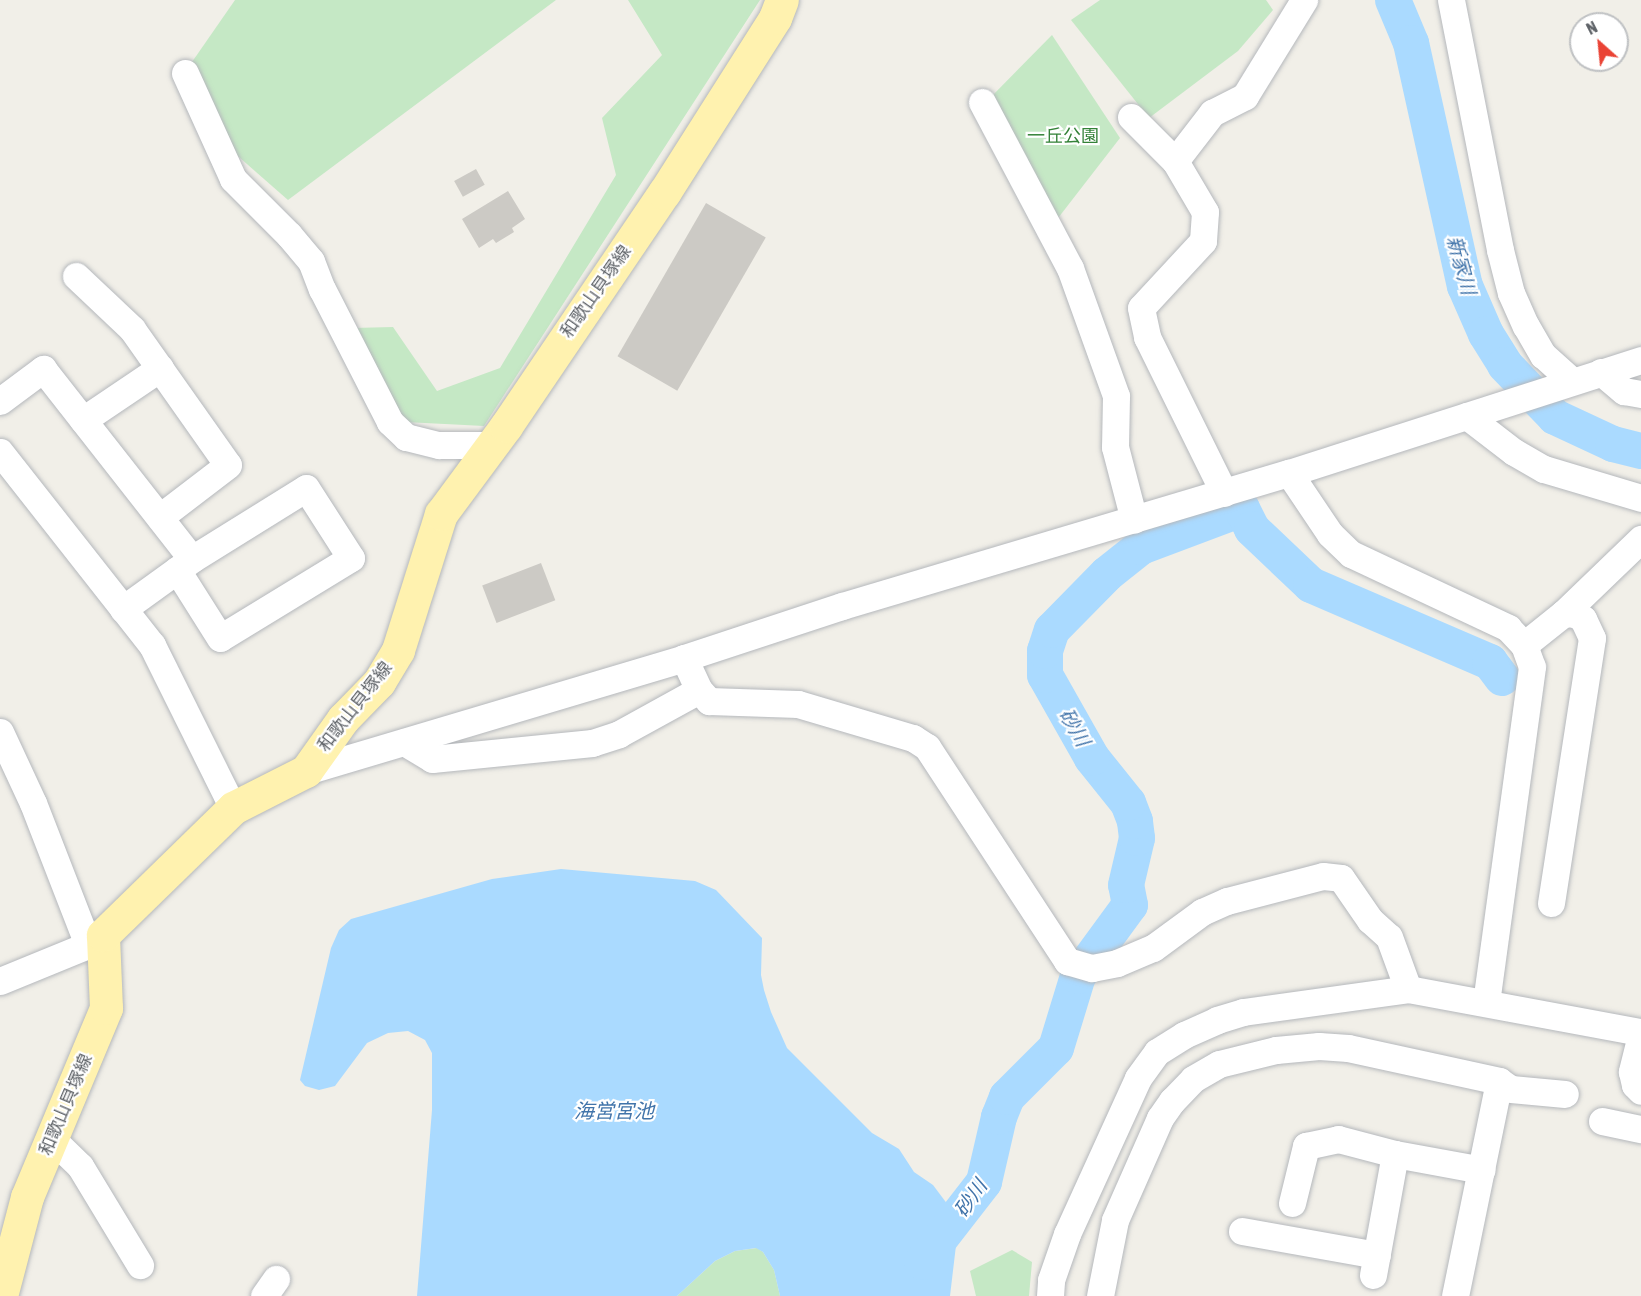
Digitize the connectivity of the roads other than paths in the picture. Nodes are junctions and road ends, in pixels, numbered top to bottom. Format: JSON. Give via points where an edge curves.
{"nodes":[{"id":1,"x":782,"y":0,"type":"edge"},
{"id":2,"x":1304,"y":0,"type":"edge"},
{"id":3,"x":1451,"y":0,"type":"edge"},
{"id":4,"x":185,"y":73,"type":"dead end"},
{"id":5,"x":982,"y":102,"type":"dead end"},
{"id":6,"x":1131,"y":117,"type":"dead end"},
{"id":7,"x":1175,"y":161,"type":"junction"},
{"id":8,"x":76,"y":276,"type":"dead end"},
{"id":9,"x":1641,"y":360,"type":"edge"},
{"id":10,"x":160,"y":368,"type":"junction"},
{"id":11,"x":1601,"y":372,"type":"junction"},
{"id":12,"x":1572,"y":381,"type":"junction"},
{"id":13,"x":1641,"y":394,"type":"edge"},
{"id":14,"x":0,"y":401,"type":"edge"},
{"id":15,"x":1467,"y":416,"type":"junction"},
{"id":16,"x":84,"y":420,"type":"junction"},
{"id":17,"x":492,"y":445,"type":"junction"},
{"id":18,"x":0,"y":452,"type":"edge"},
{"id":19,"x":1288,"y":473,"type":"junction"},
{"id":20,"x":1224,"y":493,"type":"junction"},
{"id":21,"x":1641,"y":498,"type":"edge"},
{"id":22,"x":160,"y":517,"type":"junction"},
{"id":23,"x":1134,"y":520,"type":"junction"},
{"id":24,"x":1641,"y":539,"type":"edge"},
{"id":25,"x":184,"y":564,"type":"junction"},
{"id":26,"x":123,"y":609,"type":"junction"},
{"id":27,"x":1564,"y":612,"type":"junction"},
{"id":28,"x":1524,"y":645,"type":"junction"},
{"id":29,"x":684,"y":658,"type":"junction"},
{"id":30,"x":699,"y":690,"type":"junction"},
{"id":31,"x":0,"y":732,"type":"edge"},
{"id":32,"x":404,"y":742,"type":"junction"},
{"id":33,"x":306,"y":771,"type":"junction"},
{"id":34,"x":233,"y":807,"type":"junction"},
{"id":35,"x":1551,"y":903,"type":"dead end"},
{"id":36,"x":96,"y":940,"type":"junction"},
{"id":37,"x":0,"y":981,"type":"edge"},
{"id":38,"x":1408,"y":989,"type":"junction"},
{"id":39,"x":1486,"y":1002,"type":"junction"},
{"id":40,"x":1641,"y":1034,"type":"edge"},
{"id":41,"x":1499,"y":1081,"type":"junction"},
{"id":42,"x":1641,"y":1091,"type":"edge"},
{"id":43,"x":1565,"y":1094,"type":"dead end"},
{"id":44,"x":1602,"y":1121,"type":"dead end"},
{"id":45,"x":1641,"y":1129,"type":"edge"},
{"id":46,"x":52,"y":1139,"type":"junction"},
{"id":47,"x":1395,"y":1154,"type":"junction"},
{"id":48,"x":1482,"y":1170,"type":"junction"},
{"id":49,"x":1292,"y":1203,"type":"dead end"},
{"id":50,"x":1081,"y":1204,"type":"junction"},
{"id":51,"x":1115,"y":1220,"type":"junction"},
{"id":52,"x":1242,"y":1230,"type":"dead end"},
{"id":53,"x":140,"y":1265,"type":"dead end"},
{"id":54,"x":1,"y":1296,"type":"edge"},
{"id":55,"x":1050,"y":1296,"type":"edge"},
{"id":56,"x":1100,"y":1296,"type":"edge"},
{"id":57,"x":1455,"y":1296,"type":"edge"}],
"edges":[{"from":1,"to":17,"type":"main road","name":"和歌山貝塚線","via":[[775,18],[664,194]]},
{"from":2,"to":7,"type":"street","via":[[1245,96],[1212,114]]},
{"from":3,"to":12,"type":"street","via":[[1511,293],[1543,355]]},
{"from":4,"to":17,"type":"street","via":[[233,179],[310,261],[390,422],[406,437],[439,445]]},
{"from":5,"to":23,"type":"street","via":[[1070,268],[1116,396],[1115,447]]},
{"from":6,"to":7,"type":"street"},
{"from":7,"to":20,"type":"street","via":[[1206,212],[1203,241],[1141,308],[1147,337]]},
{"from":8,"to":10,"type":"street","via":[[132,328]]},
{"from":9,"to":11,"type":"street"},
{"from":10,"to":16,"type":"street"},
{"from":10,"to":22,"type":"street","via":[[228,465]]},
{"from":11,"to":12,"type":"street"},
{"from":11,"to":13,"type":"street","via":[[1624,391]]},
{"from":12,"to":15,"type":"street"},
{"from":14,"to":16,"type":"street","via":[[43,369]]},
{"from":15,"to":19,"type":"street"},
{"from":15,"to":21,"type":"street","via":[[1544,470]]},
{"from":16,"to":22,"type":"street"},
{"from":17,"to":33,"type":"main road","name":"和歌山貝塚線","via":[[441,514],[398,650],[380,682],[343,719]]},
{"from":18,"to":26,"type":"street"},
{"from":19,"to":20,"type":"street"},
{"from":19,"to":28,"type":"street","via":[[1330,534],[1351,554],[1508,628]]},
{"from":20,"to":23,"type":"street"},
{"from":22,"to":25,"type":"street"},
{"from":23,"to":29,"type":"street","via":[[842,606]]},
{"from":24,"to":27,"type":"street"},
{"from":25,"to":25,"type":"street","via":[[220,638],[351,558],[306,488]]},
{"from":25,"to":26,"type":"street"},
{"from":26,"to":34,"type":"street","via":[[152,645]]},
{"from":27,"to":28,"type":"street"},
{"from":27,"to":35,"type":"street","via":[[1583,619],[1592,638]]},
{"from":28,"to":39,"type":"street","via":[[1532,667]]},
{"from":29,"to":30,"type":"street"},
{"from":29,"to":32,"type":"street"},
{"from":30,"to":32,"type":"street","via":[[618,734],[592,743],[432,759]]},
{"from":30,"to":38,"type":"street","via":[[709,701],[798,704],[913,738],[927,747],[1067,961],[1084,965],[1117,963],[1153,948],[1202,912],[1227,901],[1323,876],[1341,878],[1370,920],[1389,937]]},
{"from":31,"to":36,"type":"street"},
{"from":32,"to":33,"type":"street"},
{"from":33,"to":34,"type":"main road","name":"和歌山貝塚線"},
{"from":34,"to":36,"type":"main road","name":"和歌山貝塚線"},
{"from":36,"to":37,"type":"street"},
{"from":36,"to":46,"type":"main road","name":"和歌山貝塚線","via":[[106,1008]]},
{"from":38,"to":39,"type":"street"},
{"from":38,"to":50,"type":"street","via":[[1243,1012],[1217,1020],[1166,1046],[1138,1078]]},
{"from":39,"to":40,"type":"street"},
{"from":40,"to":42,"type":"street","via":[[1632,1072]]},
{"from":41,"to":43,"type":"street","via":[[1511,1089]]},
{"from":41,"to":48,"type":"street"},
{"from":41,"to":51,"type":"street","via":[[1348,1048],[1276,1050],[1219,1064],[1193,1079],[1160,1118]]},
{"from":44,"to":45,"type":"street"},
{"from":46,"to":53,"type":"street","via":[[80,1166]]},
{"from":46,"to":54,"type":"main road","name":"和歌山貝塚線","via":[[27,1197]]},
{"from":47,"to":48,"type":"street"},
{"from":47,"to":49,"type":"street","via":[[1338,1139],[1305,1146]]},
{"from":47,"to":52,"type":"street","via":[[1375,1265]]},
{"from":48,"to":57,"type":"street"},
{"from":50,"to":51,"type":"street"},
{"from":50,"to":55,"type":"street","via":[[1051,1280]]},
{"from":51,"to":56,"type":"street"}]}
